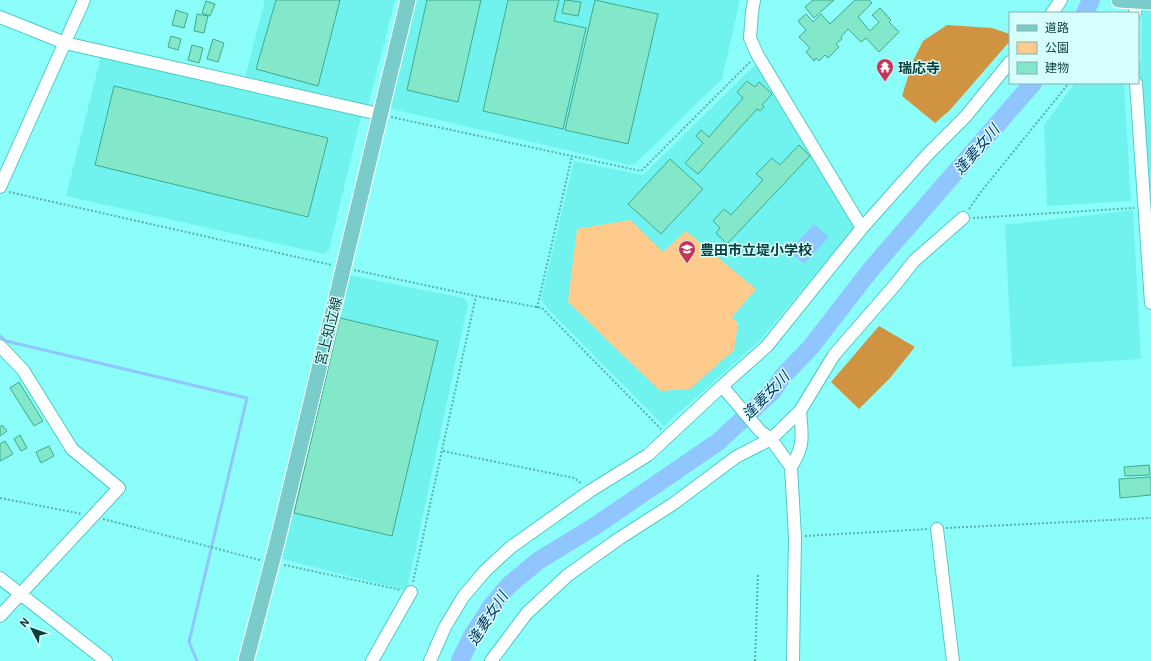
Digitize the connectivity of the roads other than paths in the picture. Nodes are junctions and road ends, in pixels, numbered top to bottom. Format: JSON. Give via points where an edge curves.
{"nodes":[{"id":1,"x":84,"y":0,"type":"edge"},
{"id":2,"x":408,"y":0,"type":"edge"},
{"id":3,"x":754,"y":0,"type":"edge"},
{"id":4,"x":1061,"y":0,"type":"edge"},
{"id":5,"x":1119,"y":0,"type":"edge"},
{"id":6,"x":1151,"y":2,"type":"edge"},
{"id":7,"x":1136,"y":5,"type":"edge"},
{"id":8,"x":1053,"y":12,"type":"edge"},
{"id":9,"x":0,"y":17,"type":"edge"},
{"id":10,"x":64,"y":43,"type":"junction"},
{"id":11,"x":1009,"y":63,"type":"edge"},
{"id":12,"x":1136,"y":84,"type":"edge"},
{"id":13,"x":379,"y":114,"type":"junction"},
{"id":14,"x":4,"y":190,"type":"edge"},
{"id":15,"x":963,"y":218,"type":"road end"},
{"id":16,"x":862,"y":228,"type":"junction"},
{"id":17,"x":1151,"y":303,"type":"edge"},
{"id":18,"x":0,"y":346,"type":"edge"},
{"id":19,"x":725,"y":390,"type":"junction"},
{"id":20,"x":800,"y":411,"type":"junction"},
{"id":21,"x":771,"y":439,"type":"junction"},
{"id":22,"x":792,"y":467,"type":"junction"},
{"id":23,"x":937,"y":529,"type":"road end"},
{"id":24,"x":0,"y":578,"type":"edge"},
{"id":25,"x":411,"y":592,"type":"road end"},
{"id":26,"x":21,"y":594,"type":"junction"},
{"id":27,"x":0,"y":616,"type":"edge"},
{"id":28,"x":106,"y":661,"type":"edge"},
{"id":29,"x":246,"y":661,"type":"edge"},
{"id":30,"x":372,"y":661,"type":"edge"},
{"id":31,"x":430,"y":661,"type":"edge"},
{"id":32,"x":491,"y":661,"type":"edge"},
{"id":33,"x":793,"y":661,"type":"edge"},
{"id":34,"x":953,"y":661,"type":"edge"}],
"edges":[{"from":1,"to":10,"type":"street"},
{"from":2,"to":13,"type":"main road","name":"宮上知立線"},
{"from":3,"to":16,"type":"street","via":[[750,38],[757,54]]},
{"from":4,"to":8,"type":"street"},
{"from":5,"to":7,"type":"main road"},
{"from":6,"to":7,"type":"main road"},
{"from":9,"to":10,"type":"street"},
{"from":10,"to":13,"type":"street"},
{"from":10,"to":14,"type":"street"},
{"from":11,"to":16,"type":"street","via":[[966,116]]},
{"from":12,"to":17,"type":"street"},
{"from":13,"to":29,"type":"main road","name":"宮上知立線","via":[[272,563]]},
{"from":15,"to":20,"type":"street","via":[[914,261],[834,355]]},
{"from":16,"to":19,"type":"street","via":[[767,346]]},
{"from":18,"to":26,"type":"street","via":[[23,370],[72,449],[119,488]]},
{"from":19,"to":21,"type":"street","via":[[760,431]]},
{"from":19,"to":31,"type":"street","via":[[648,455],[590,491],[511,547],[485,571],[463,597],[445,627]]},
{"from":20,"to":21,"type":"street"},
{"from":20,"to":22,"type":"street","via":[[800,454]]},
{"from":21,"to":22,"type":"street"},
{"from":21,"to":32,"type":"street","via":[[736,457],[568,575],[527,613]]},
{"from":22,"to":33,"type":"street","via":[[795,537]]},
{"from":23,"to":34,"type":"street"},
{"from":24,"to":26,"type":"street"},
{"from":25,"to":30,"type":"street"},
{"from":26,"to":27,"type":"street"},
{"from":26,"to":28,"type":"street"}]}
